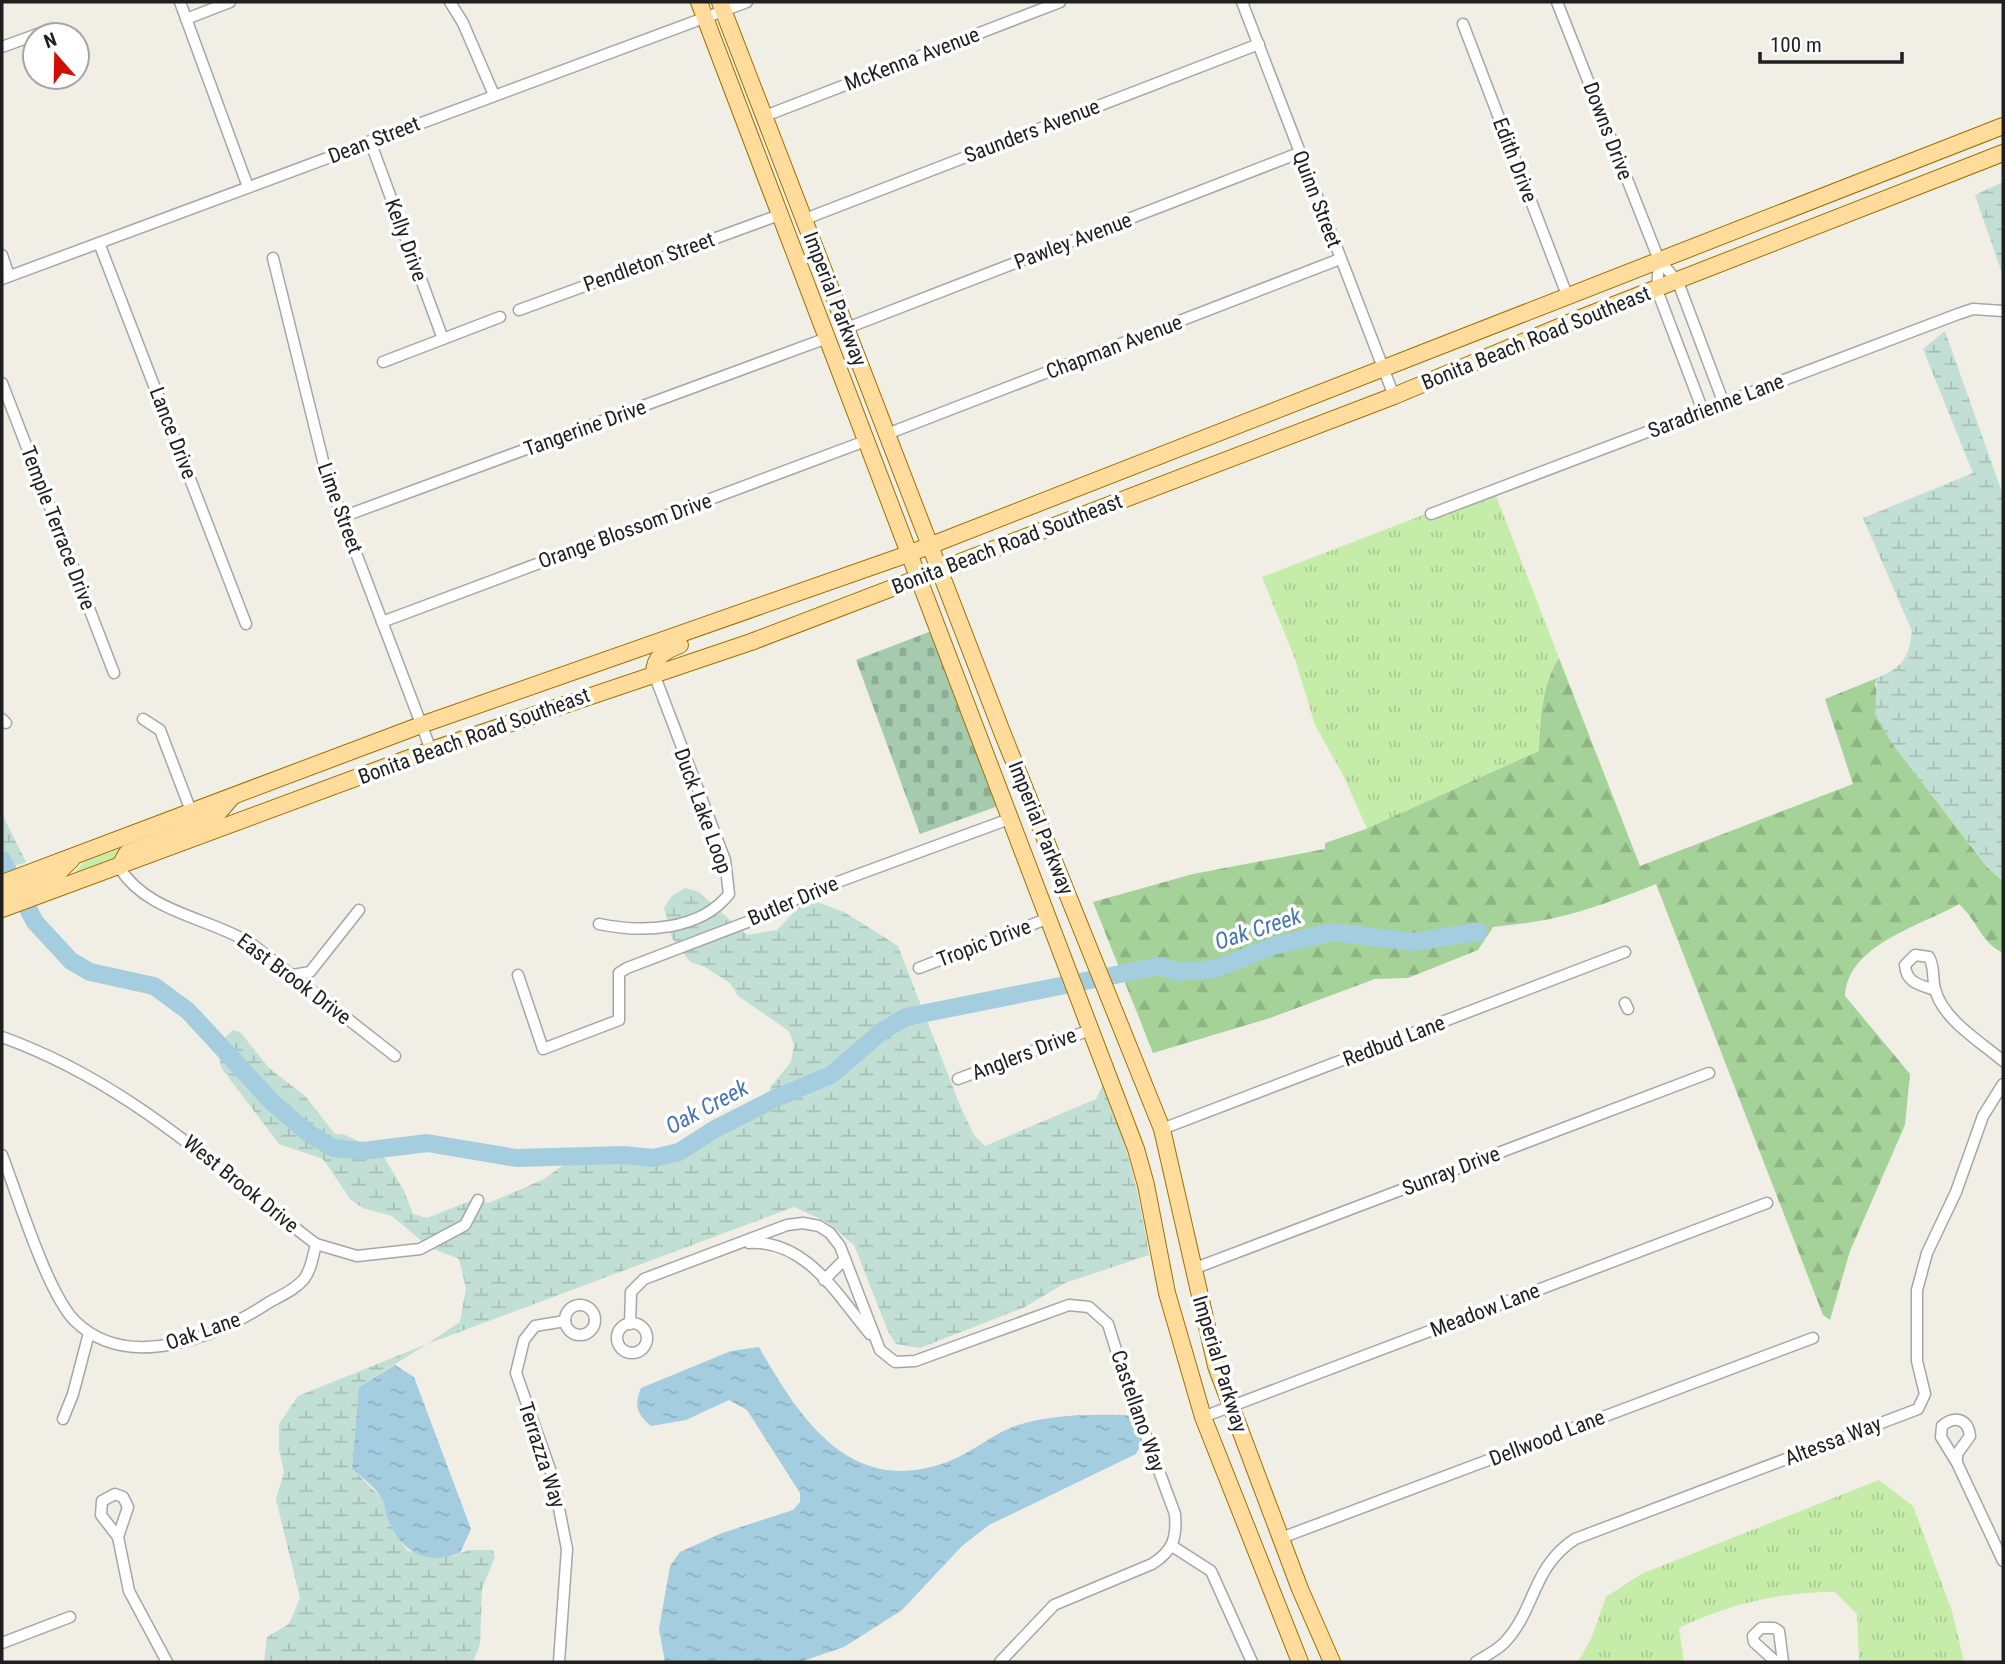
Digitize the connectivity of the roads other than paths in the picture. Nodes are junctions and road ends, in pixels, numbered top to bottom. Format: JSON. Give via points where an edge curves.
{"nodes":[{"id":1,"x":180,"y":2,"type":"edge"},
{"id":2,"x":230,"y":2,"type":"edge"},
{"id":3,"x":450,"y":2,"type":"edge"},
{"id":4,"x":699,"y":2,"type":"edge"},
{"id":5,"x":747,"y":2,"type":"edge"},
{"id":6,"x":1060,"y":2,"type":"edge"},
{"id":7,"x":1242,"y":2,"type":"edge"},
{"id":8,"x":1557,"y":2,"type":"edge"},
{"id":9,"x":722,"y":6,"type":"edge"},
{"id":10,"x":705,"y":18,"type":"junction"},
{"id":11,"x":186,"y":19,"type":"junction"},
{"id":12,"x":1463,"y":24,"type":"dead end"},
{"id":13,"x":21,"y":40,"type":"edge"},
{"id":14,"x":1259,"y":44,"type":"junction"},
{"id":15,"x":2,"y":47,"type":"edge"},
{"id":16,"x":494,"y":95,"type":"junction"},
{"id":17,"x":765,"y":116,"type":"junction"},
{"id":18,"x":2003,"y":126,"type":"edge"},
{"id":19,"x":370,"y":141,"type":"junction"},
{"id":20,"x":1299,"y":153,"type":"junction"},
{"id":21,"x":2003,"y":153,"type":"edge"},
{"id":22,"x":248,"y":187,"type":"junction"},
{"id":23,"x":779,"y":215,"type":"junction"},
{"id":24,"x":805,"y":219,"type":"junction"},
{"id":25,"x":99,"y":243,"type":"junction"},
{"id":26,"x":2,"y":255,"type":"edge"},
{"id":27,"x":273,"y":258,"type":"dead end"},
{"id":28,"x":1340,"y":259,"type":"junction"},
{"id":29,"x":1659,"y":260,"type":"junction"},
{"id":30,"x":6,"y":277,"type":"edge"},
{"id":31,"x":1678,"y":282,"type":"junction"},
{"id":32,"x":1657,"y":290,"type":"junction"},
{"id":33,"x":1567,"y":295,"type":"junction"},
{"id":34,"x":519,"y":310,"type":"dead end"},
{"id":35,"x":2003,"y":311,"type":"edge"},
{"id":36,"x":500,"y":317,"type":"dead end"},
{"id":37,"x":846,"y":328,"type":"junction"},
{"id":38,"x":827,"y":338,"type":"junction"},
{"id":39,"x":443,"y":339,"type":"junction"},
{"id":40,"x":383,"y":362,"type":"dead end"},
{"id":41,"x":1381,"y":368,"type":"junction"},
{"id":42,"x":2,"y":383,"type":"edge"},
{"id":43,"x":1394,"y":396,"type":"junction"},
{"id":44,"x":1724,"y":404,"type":"junction"},
{"id":45,"x":1703,"y":411,"type":"junction"},
{"id":46,"x":887,"y":434,"type":"junction"},
{"id":47,"x":868,"y":440,"type":"junction"},
{"id":48,"x":1431,"y":514,"type":"dead end"},
{"id":49,"x":342,"y":517,"type":"junction"},
{"id":50,"x":930,"y":545,"type":"junction"},
{"id":51,"x":911,"y":553,"type":"junction"},
{"id":52,"x":939,"y":570,"type":"junction"},
{"id":53,"x":921,"y":577,"type":"junction"},
{"id":54,"x":758,"y":608,"type":"junction"},
{"id":55,"x":382,"y":622,"type":"junction"},
{"id":56,"x":246,"y":624,"type":"dead end"},
{"id":57,"x":114,"y":673,"type":"dead end"},
{"id":58,"x":654,"y":674,"type":"junction"},
{"id":59,"x":143,"y":719,"type":"dead end"},
{"id":60,"x":421,"y":725,"type":"junction"},
{"id":61,"x":431,"y":750,"type":"junction"},
{"id":62,"x":233,"y":796,"type":"junction"},
{"id":63,"x":191,"y":811,"type":"junction"},
{"id":64,"x":1012,"y":818,"type":"junction"},
{"id":65,"x":1048,"y":846,"type":"junction"},
{"id":66,"x":119,"y":867,"type":"junction"},
{"id":67,"x":2,"y":883,"type":"edge"},
{"id":68,"x":34,"y":885,"type":"junction"},
{"id":69,"x":2,"y":896,"type":"edge"},
{"id":70,"x":1071,"y":902,"type":"junction"},
{"id":71,"x":2,"y":909,"type":"edge"},
{"id":72,"x":359,"y":910,"type":"dead end"},
{"id":73,"x":1049,"y":918,"type":"junction"},
{"id":74,"x":599,"y":924,"type":"dead end"},
{"id":75,"x":1625,"y":952,"type":"dead end"},
{"id":76,"x":919,"y":968,"type":"dead end"},
{"id":77,"x":293,"y":975,"type":"junction"},
{"id":78,"x":518,"y":975,"type":"dead end"},
{"id":79,"x":1935,"y":990,"type":"dead end"},
{"id":80,"x":1090,"y":1030,"type":"junction"},
{"id":81,"x":2,"y":1037,"type":"edge"},
{"id":82,"x":395,"y":1056,"type":"dead end"},
{"id":83,"x":2003,"y":1061,"type":"edge"},
{"id":84,"x":1709,"y":1073,"type":"dead end"},
{"id":85,"x":958,"y":1079,"type":"dead end"},
{"id":86,"x":2003,"y":1084,"type":"edge"},
{"id":87,"x":1162,"y":1129,"type":"junction"},
{"id":88,"x":2,"y":1155,"type":"edge"},
{"id":89,"x":478,"y":1200,"type":"dead end"},
{"id":90,"x":1767,"y":1203,"type":"dead end"},
{"id":91,"x":316,"y":1244,"type":"junction"},
{"id":92,"x":737,"y":1245,"type":"junction"},
{"id":93,"x":845,"y":1259,"type":"junction"},
{"id":94,"x":1193,"y":1269,"type":"junction"},
{"id":95,"x":824,"y":1280,"type":"junction"},
{"id":96,"x":565,"y":1321,"type":"dead end"},
{"id":97,"x":630,"y":1324,"type":"dead end"},
{"id":98,"x":89,"y":1333,"type":"junction"},
{"id":99,"x":1813,"y":1338,"type":"dead end"},
{"id":100,"x":875,"y":1339,"type":"junction"},
{"id":101,"x":1230,"y":1407,"type":"junction"},
{"id":102,"x":1203,"y":1416,"type":"junction"},
{"id":103,"x":62,"y":1419,"type":"dead end"},
{"id":104,"x":1957,"y":1463,"type":"dead end"},
{"id":105,"x":118,"y":1537,"type":"dead end"},
{"id":106,"x":1281,"y":1538,"type":"junction"},
{"id":107,"x":1172,"y":1546,"type":"junction"},
{"id":108,"x":2003,"y":1561,"type":"edge"},
{"id":109,"x":70,"y":1617,"type":"dead end"},
{"id":110,"x":2,"y":1643,"type":"edge"},
{"id":111,"x":167,"y":1662,"type":"edge"},
{"id":112,"x":559,"y":1662,"type":"edge"},
{"id":113,"x":1000,"y":1662,"type":"edge"},
{"id":114,"x":1252,"y":1662,"type":"edge"},
{"id":115,"x":1300,"y":1662,"type":"edge"},
{"id":116,"x":1332,"y":1662,"type":"edge"},
{"id":117,"x":1476,"y":1662,"type":"edge"},
{"id":118,"x":1776,"y":1662,"type":"edge"},
{"id":119,"x":1783,"y":1662,"type":"edge"}],
"edges":[{"from":1,"to":11,"type":"street"},
{"from":2,"to":11,"type":"street"},
{"from":3,"to":16,"type":"street"},
{"from":4,"to":10,"type":"main road","name":"Imperial Parkway"},
{"from":5,"to":9,"type":"street","name":"Dean Street"},
{"from":6,"to":17,"type":"street","name":"McKenna Avenue"},
{"from":7,"to":14,"type":"street","name":"Quinn Street"},
{"from":8,"to":29,"type":"street","name":"Downs Drive"},
{"from":9,"to":10,"type":"street","name":"Dean Street"},
{"from":9,"to":17,"type":"main road","name":"Imperial Parkway"},
{"from":10,"to":16,"type":"street","name":"Dean Street"},
{"from":10,"to":23,"type":"main road","name":"Imperial Parkway"},
{"from":11,"to":22,"type":"street"},
{"from":12,"to":33,"type":"street","name":"Edith Drive"},
{"from":13,"to":15,"type":"street"},
{"from":14,"to":20,"type":"street","name":"Quinn Street"},
{"from":14,"to":24,"type":"street","name":"Saunders Avenue"},
{"from":16,"to":19,"type":"street","name":"Dean Street"},
{"from":17,"to":24,"type":"main road","name":"Imperial Parkway"},
{"from":18,"to":29,"type":"main road","name":"Bonita Beach Road Southeast"},
{"from":19,"to":22,"type":"street","name":"Dean Street"},
{"from":19,"to":39,"type":"street","name":"Kelly Drive"},
{"from":20,"to":28,"type":"street","name":"Quinn Street"},
{"from":20,"to":37,"type":"street","name":"Pawley Avenue"},
{"from":21,"to":31,"type":"main road","name":"Bonita Beach Road Southeast"},
{"from":22,"to":25,"type":"street","name":"Dean Street"},
{"from":23,"to":34,"type":"street","name":"Pendleton Street"},
{"from":23,"to":38,"type":"main road","name":"Imperial Parkway"},
{"from":24,"to":37,"type":"main road","name":"Imperial Parkway"},
{"from":25,"to":30,"type":"street","name":"Dean Street"},
{"from":25,"to":56,"type":"street","name":"Lance Drive"},
{"from":26,"to":30,"type":"street"},
{"from":27,"to":49,"type":"street","name":"Lime Street","via":[[322,462]]},
{"from":28,"to":41,"type":"street","name":"Quinn Street"},
{"from":28,"to":46,"type":"street","name":"Chapman Avenue"},
{"from":29,"to":31,"type":"street"},
{"from":29,"to":32,"type":"street"},
{"from":29,"to":33,"type":"main road","name":"Bonita Beach Road Southeast"},
{"from":31,"to":32,"type":"main road","name":"Bonita Beach Road Southeast"},
{"from":31,"to":44,"type":"street"},
{"from":32,"to":43,"type":"main road","name":"Bonita Beach Road Southeast"},
{"from":32,"to":45,"type":"street"},
{"from":33,"to":41,"type":"main road","name":"Bonita Beach Road Southeast"},
{"from":35,"to":44,"type":"street","name":"Saradrienne Lane","via":[[1973,309]]},
{"from":36,"to":39,"type":"street"},
{"from":37,"to":46,"type":"main road","name":"Imperial Parkway"},
{"from":38,"to":47,"type":"main road","name":"Imperial Parkway"},
{"from":38,"to":49,"type":"street","name":"Tangerine Drive"},
{"from":39,"to":40,"type":"street"},
{"from":41,"to":43,"type":"street","name":"Quinn Street"},
{"from":41,"to":50,"type":"main road","name":"Bonita Beach Road Southeast"},
{"from":42,"to":57,"type":"street","name":"Temple Terrace Drive"},
{"from":43,"to":52,"type":"main road","name":"Bonita Beach Road Southeast"},
{"from":44,"to":45,"type":"street","name":"Saradrienne Lane"},
{"from":45,"to":48,"type":"street","name":"Saradrienne Lane"},
{"from":46,"to":50,"type":"main road","name":"Imperial Parkway"},
{"from":47,"to":51,"type":"main road","name":"Imperial Parkway"},
{"from":47,"to":55,"type":"street","name":"Orange Blossom Drive"},
{"from":49,"to":55,"type":"street","name":"Lime Street"},
{"from":50,"to":51,"type":"main road","name":"Bonita Beach Road Southeast"},
{"from":50,"to":52,"type":"main road","name":"Imperial Parkway"},
{"from":51,"to":53,"type":"main road","name":"Imperial Parkway"},
{"from":51,"to":54,"type":"main road","name":"Bonita Beach Road Southeast"},
{"from":52,"to":53,"type":"main road","name":"Bonita Beach Road Southeast"},
{"from":52,"to":65,"type":"main road","name":"Imperial Parkway"},
{"from":53,"to":58,"type":"main road","name":"Bonita Beach Road Southeast"},
{"from":53,"to":64,"type":"main road","name":"Imperial Parkway"},
{"from":54,"to":58,"type":"main road","via":[[739,624],[667,650],[654,664]]},
{"from":54,"to":60,"type":"main road","name":"Bonita Beach Road Southeast"},
{"from":55,"to":60,"type":"street","name":"Lime Street"},
{"from":58,"to":61,"type":"main road","name":"Bonita Beach Road Southeast"},
{"from":58,"to":74,"type":"street","name":"Duck Lake Loop","via":[[725,860],[729,894],[711,912],[677,925],[637,928]]},
{"from":59,"to":63,"type":"street","via":[[160,730]]},
{"from":60,"to":61,"type":"street","name":"Lime Street"},
{"from":60,"to":62,"type":"main road","name":"Bonita Beach Road Southeast"},
{"from":61,"to":66,"type":"main road","name":"Bonita Beach Road Southeast"},
{"from":62,"to":63,"type":"main road","name":"Bonita Beach Road Southeast"},
{"from":62,"to":66,"type":"main road","via":[[212,820],[127,853]]},
{"from":63,"to":68,"type":"main road","name":"Bonita Beach Road Southeast","via":[[76,855]]},
{"from":64,"to":65,"type":"main road","via":[[1028,821]]},
{"from":64,"to":73,"type":"main road","name":"Imperial Parkway"},
{"from":64,"to":78,"type":"street","name":"Butler Drive","via":[[805,894],[771,913],[627,968],[619,973],[619,1020],[543,1049]]},
{"from":65,"to":70,"type":"main road","name":"Imperial Parkway"},
{"from":66,"to":68,"type":"main road","name":"Bonita Beach Road Southeast"},
{"from":66,"to":77,"type":"street","name":"East Brook Drive","via":[[132,886],[151,900],[234,933]]},
{"from":67,"to":68,"type":"main road","name":"Bonita Beach Road Southeast"},
{"from":68,"to":69,"type":"main road"},
{"from":68,"to":71,"type":"main road","name":"Bonita Beach Road Southeast"},
{"from":70,"to":73,"type":"main road"},
{"from":70,"to":87,"type":"main road","name":"Imperial Parkway"},
{"from":72,"to":77,"type":"street","via":[[310,972]]},
{"from":73,"to":76,"type":"street","name":"Tropic Drive"},
{"from":73,"to":80,"type":"main road","name":"Imperial Parkway"},
{"from":75,"to":87,"type":"street","name":"Redbud Lane"},
{"from":77,"to":82,"type":"street","name":"East Brook Drive"},
{"from":79,"to":83,"type":"street","via":[[1959,1024]]},
{"from":80,"to":85,"type":"street","name":"Anglers Drive"},
{"from":80,"to":102,"type":"main road","name":"Imperial Parkway","via":[[1136,1149],[1167,1293]]},
{"from":81,"to":91,"type":"street","name":"West Brook Drive","via":[[148,1111]]},
{"from":84,"to":94,"type":"street","name":"Sunray Drive"},
{"from":86,"to":117,"type":"street","name":"Altessa Way","via":[[1983,1116],[1927,1253],[1917,1290],[1917,1361],[1925,1394],[1918,1409],[1575,1539],[1544,1569],[1522,1618],[1504,1643]]},
{"from":87,"to":94,"type":"main road","name":"Imperial Parkway"},
{"from":88,"to":98,"type":"street","name":"Oak Lane","via":[[59,1299]]},
{"from":89,"to":91,"type":"street","name":"West Brook Drive","via":[[465,1225],[420,1249],[357,1256]]},
{"from":90,"to":101,"type":"street","name":"Meadow Lane"},
{"from":91,"to":98,"type":"street","name":"Oak Lane","via":[[303,1281],[225,1326],[146,1348],[111,1343]]},
{"from":92,"to":93,"type":"street","name":"Castellano Way","via":[[787,1225],[811,1223],[830,1233]]},
{"from":92,"to":95,"type":"street","name":"Castellano Way","via":[[763,1243],[788,1248]]},
{"from":92,"to":97,"type":"street","name":"Castellano Way","via":[[638,1283],[630,1298]]},
{"from":93,"to":95,"type":"street"},
{"from":93,"to":100,"type":"street","name":"Castellano Way"},
{"from":94,"to":101,"type":"main road","name":"Imperial Parkway"},
{"from":95,"to":100,"type":"street","name":"Castellano Way"},
{"from":96,"to":112,"type":"street","name":"Terrazza Way","via":[[535,1326],[524,1340],[516,1373],[553,1478],[567,1549]]},
{"from":98,"to":103,"type":"street"},
{"from":99,"to":106,"type":"street","name":"Dellwood Lane"},
{"from":100,"to":107,"type":"street","name":"Castellano Way","via":[[888,1359],[908,1363],[1062,1307],[1083,1305],[1095,1310],[1111,1330],[1175,1514],[1177,1531]]},
{"from":101,"to":102,"type":"street","name":"Meadow Lane"},
{"from":101,"to":106,"type":"main road","name":"Imperial Parkway"},
{"from":102,"to":115,"type":"main road","name":"Imperial Parkway"},
{"from":104,"to":108,"type":"street"},
{"from":105,"to":111,"type":"street","via":[[130,1591]]},
{"from":106,"to":116,"type":"main road","name":"Imperial Parkway"},
{"from":107,"to":113,"type":"street","via":[[1152,1564],[1054,1605]]},
{"from":107,"to":114,"type":"street","via":[[1211,1571]]},
{"from":109,"to":110,"type":"street"},
{"from":118,"to":119,"type":"street","via":[[1754,1642],[1762,1628],[1779,1631]]}]}
